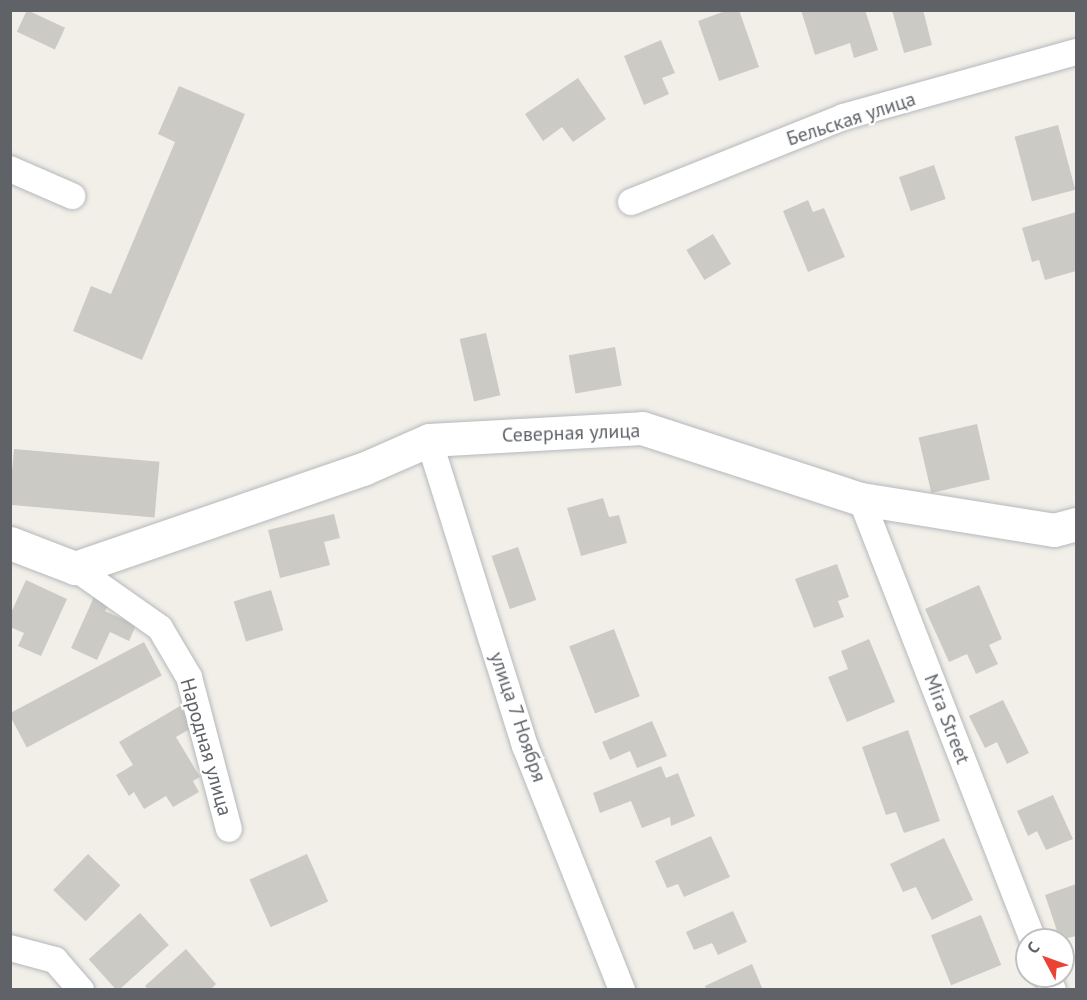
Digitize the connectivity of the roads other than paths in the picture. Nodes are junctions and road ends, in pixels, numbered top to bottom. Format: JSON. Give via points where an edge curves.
{"nodes":[{"id":1,"x":1077,"y":52,"type":"edge"},
{"id":2,"x":10,"y":169,"type":"edge"},
{"id":3,"x":72,"y":195,"type":"dead end"},
{"id":4,"x":631,"y":202,"type":"dead end"},
{"id":5,"x":429,"y":440,"type":"junction"},
{"id":6,"x":861,"y":499,"type":"junction"},
{"id":7,"x":1077,"y":525,"type":"edge"},
{"id":8,"x":10,"y":543,"type":"edge"},
{"id":9,"x":75,"y":568,"type":"junction"},
{"id":10,"x":229,"y":829,"type":"dead end"},
{"id":11,"x":1028,"y":928,"type":"edge"},
{"id":12,"x":10,"y":948,"type":"edge"},
{"id":13,"x":81,"y":990,"type":"edge"},
{"id":14,"x":622,"y":990,"type":"edge"}],
"edges":[{"from":1,"to":4,"type":"street","name":"Бельская улица","via":[[843,117]]},
{"from":2,"to":3,"type":"street"},
{"from":5,"to":6,"type":"street","name":"Северная улица","via":[[642,428]]},
{"from":5,"to":9,"type":"street","name":"Северная улица","via":[[363,469]]},
{"from":5,"to":14,"type":"street","name":"улица 7 Ноября","via":[[525,746]]},
{"from":6,"to":7,"type":"street","name":"Северная улица","via":[[1054,530]]},
{"from":6,"to":11,"type":"street","name":"Mira Street"},
{"from":8,"to":9,"type":"street","name":"Народная улица"},
{"from":9,"to":10,"type":"street","name":"Народная улица","via":[[160,628],[189,677]]},
{"from":12,"to":13,"type":"street","via":[[55,960]]}]}
